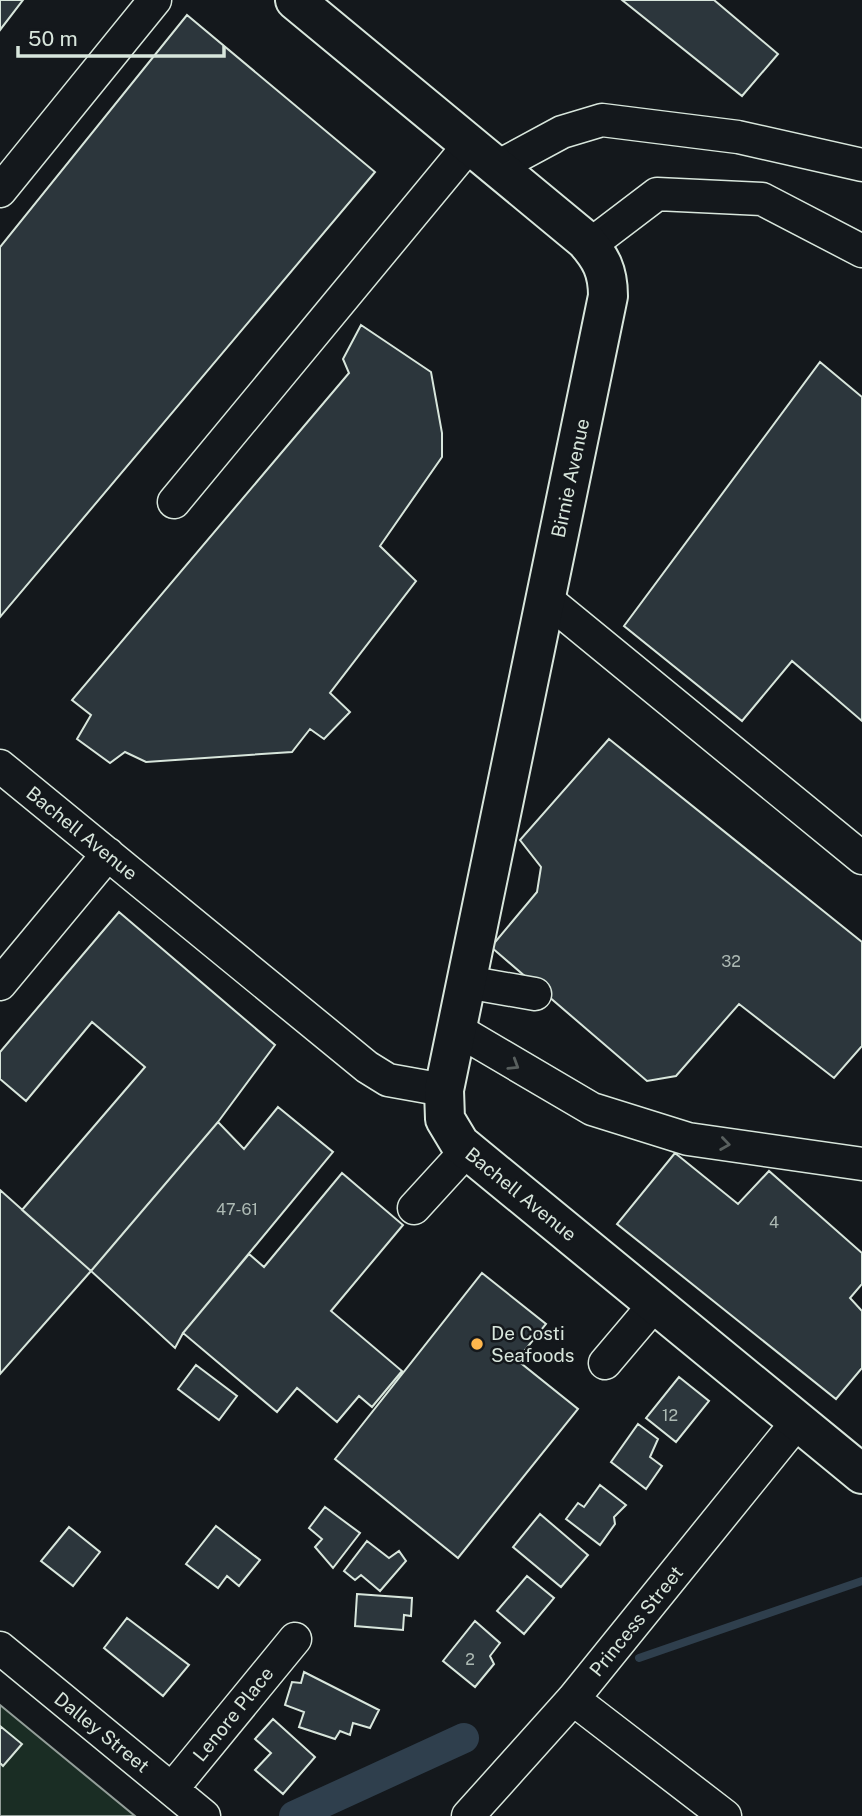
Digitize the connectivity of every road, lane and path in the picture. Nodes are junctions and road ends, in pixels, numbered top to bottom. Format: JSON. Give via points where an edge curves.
{"nodes":[{"id":1,"x":155,"y":0,"type":"edge"},
{"id":2,"x":295,"y":0,"type":"edge"},
{"id":3,"x":485,"y":155,"type":"junction"},
{"id":4,"x":862,"y":165,"type":"edge"},
{"id":5,"x":0,"y":191,"type":"edge"},
{"id":6,"x":590,"y":245,"type":"junction"},
{"id":7,"x":862,"y":251,"type":"edge"},
{"id":8,"x":174,"y":502,"type":"dead end"},
{"id":9,"x":545,"y":598,"type":"junction"},
{"id":10,"x":0,"y":766,"type":"edge"},
{"id":11,"x":108,"y":854,"type":"junction"},
{"id":12,"x":862,"y":859,"type":"edge"},
{"id":13,"x":466,"y":982,"type":"junction"},
{"id":14,"x":0,"y":984,"type":"edge"},
{"id":15,"x":535,"y":994,"type":"dead end"},
{"id":16,"x":456,"y":1029,"type":"junction"},
{"id":17,"x":444,"y":1090,"type":"junction"},
{"id":18,"x":467,"y":1150,"type":"junction"},
{"id":19,"x":862,"y":1164,"type":"edge"},
{"id":20,"x":414,"y":1208,"type":"dead end"},
{"id":21,"x":656,"y":1304,"type":"junction"},
{"id":22,"x":605,"y":1363,"type":"dead end"},
{"id":23,"x":798,"y":1421,"type":"junction"},
{"id":24,"x":857,"y":1458,"type":"edge"},
{"id":25,"x":295,"y":1639,"type":"dead end"},
{"id":26,"x":0,"y":1648,"type":"edge"},
{"id":27,"x":573,"y":1699,"type":"junction"},
{"id":28,"x":172,"y":1789,"type":"junction"},
{"id":29,"x":204,"y":1816,"type":"edge"},
{"id":30,"x":468,"y":1816,"type":"edge"},
{"id":31,"x":725,"y":1816,"type":"edge"}],
"edges":[{"from":1,"to":5,"type":"street"},
{"from":2,"to":3,"type":"main road","name":"Birnie Avenue"},
{"from":3,"to":4,"type":"street","via":[[602,120],[738,138]]},
{"from":3,"to":6,"type":"main road","name":"Birnie Avenue"},
{"from":3,"to":8,"type":"street"},
{"from":6,"to":7,"type":"street","via":[[657,194],[762,199]]},
{"from":6,"to":9,"type":"main road","name":"Birnie Avenue","via":[[604,265],[608,296]]},
{"from":9,"to":12,"type":"street"},
{"from":9,"to":13,"type":"main road","name":"Birnie Avenue"},
{"from":10,"to":11,"type":"street","name":"Bachell Avenue"},
{"from":11,"to":14,"type":"street"},
{"from":11,"to":17,"type":"street","name":"Bachell Avenue","via":[[367,1068],[388,1080]]},
{"from":13,"to":15,"type":"street"},
{"from":13,"to":16,"type":"main road","name":"Birnie Avenue"},
{"from":16,"to":17,"type":"main road","name":"Birnie Avenue"},
{"from":16,"to":19,"type":"street","one_way":true,"via":[[592,1110],[688,1139]]},
{"from":17,"to":18,"type":"main road","name":"Bachell Avenue","via":[[445,1119]]},
{"from":18,"to":20,"type":"street"},
{"from":18,"to":21,"type":"main road","name":"Bachell Avenue"},
{"from":21,"to":22,"type":"street"},
{"from":21,"to":23,"type":"main road","name":"Bachell Avenue"},
{"from":23,"to":24,"type":"main road","name":"Bachell Avenue"},
{"from":23,"to":27,"type":"street","name":"Princess Street"},
{"from":25,"to":28,"type":"street","name":"Lenore Place"},
{"from":26,"to":28,"type":"street","name":"Dalley Street"},
{"from":27,"to":30,"type":"street","name":"Princess Street"},
{"from":27,"to":31,"type":"street"},
{"from":28,"to":29,"type":"street","name":"Dalley Street"}]}
